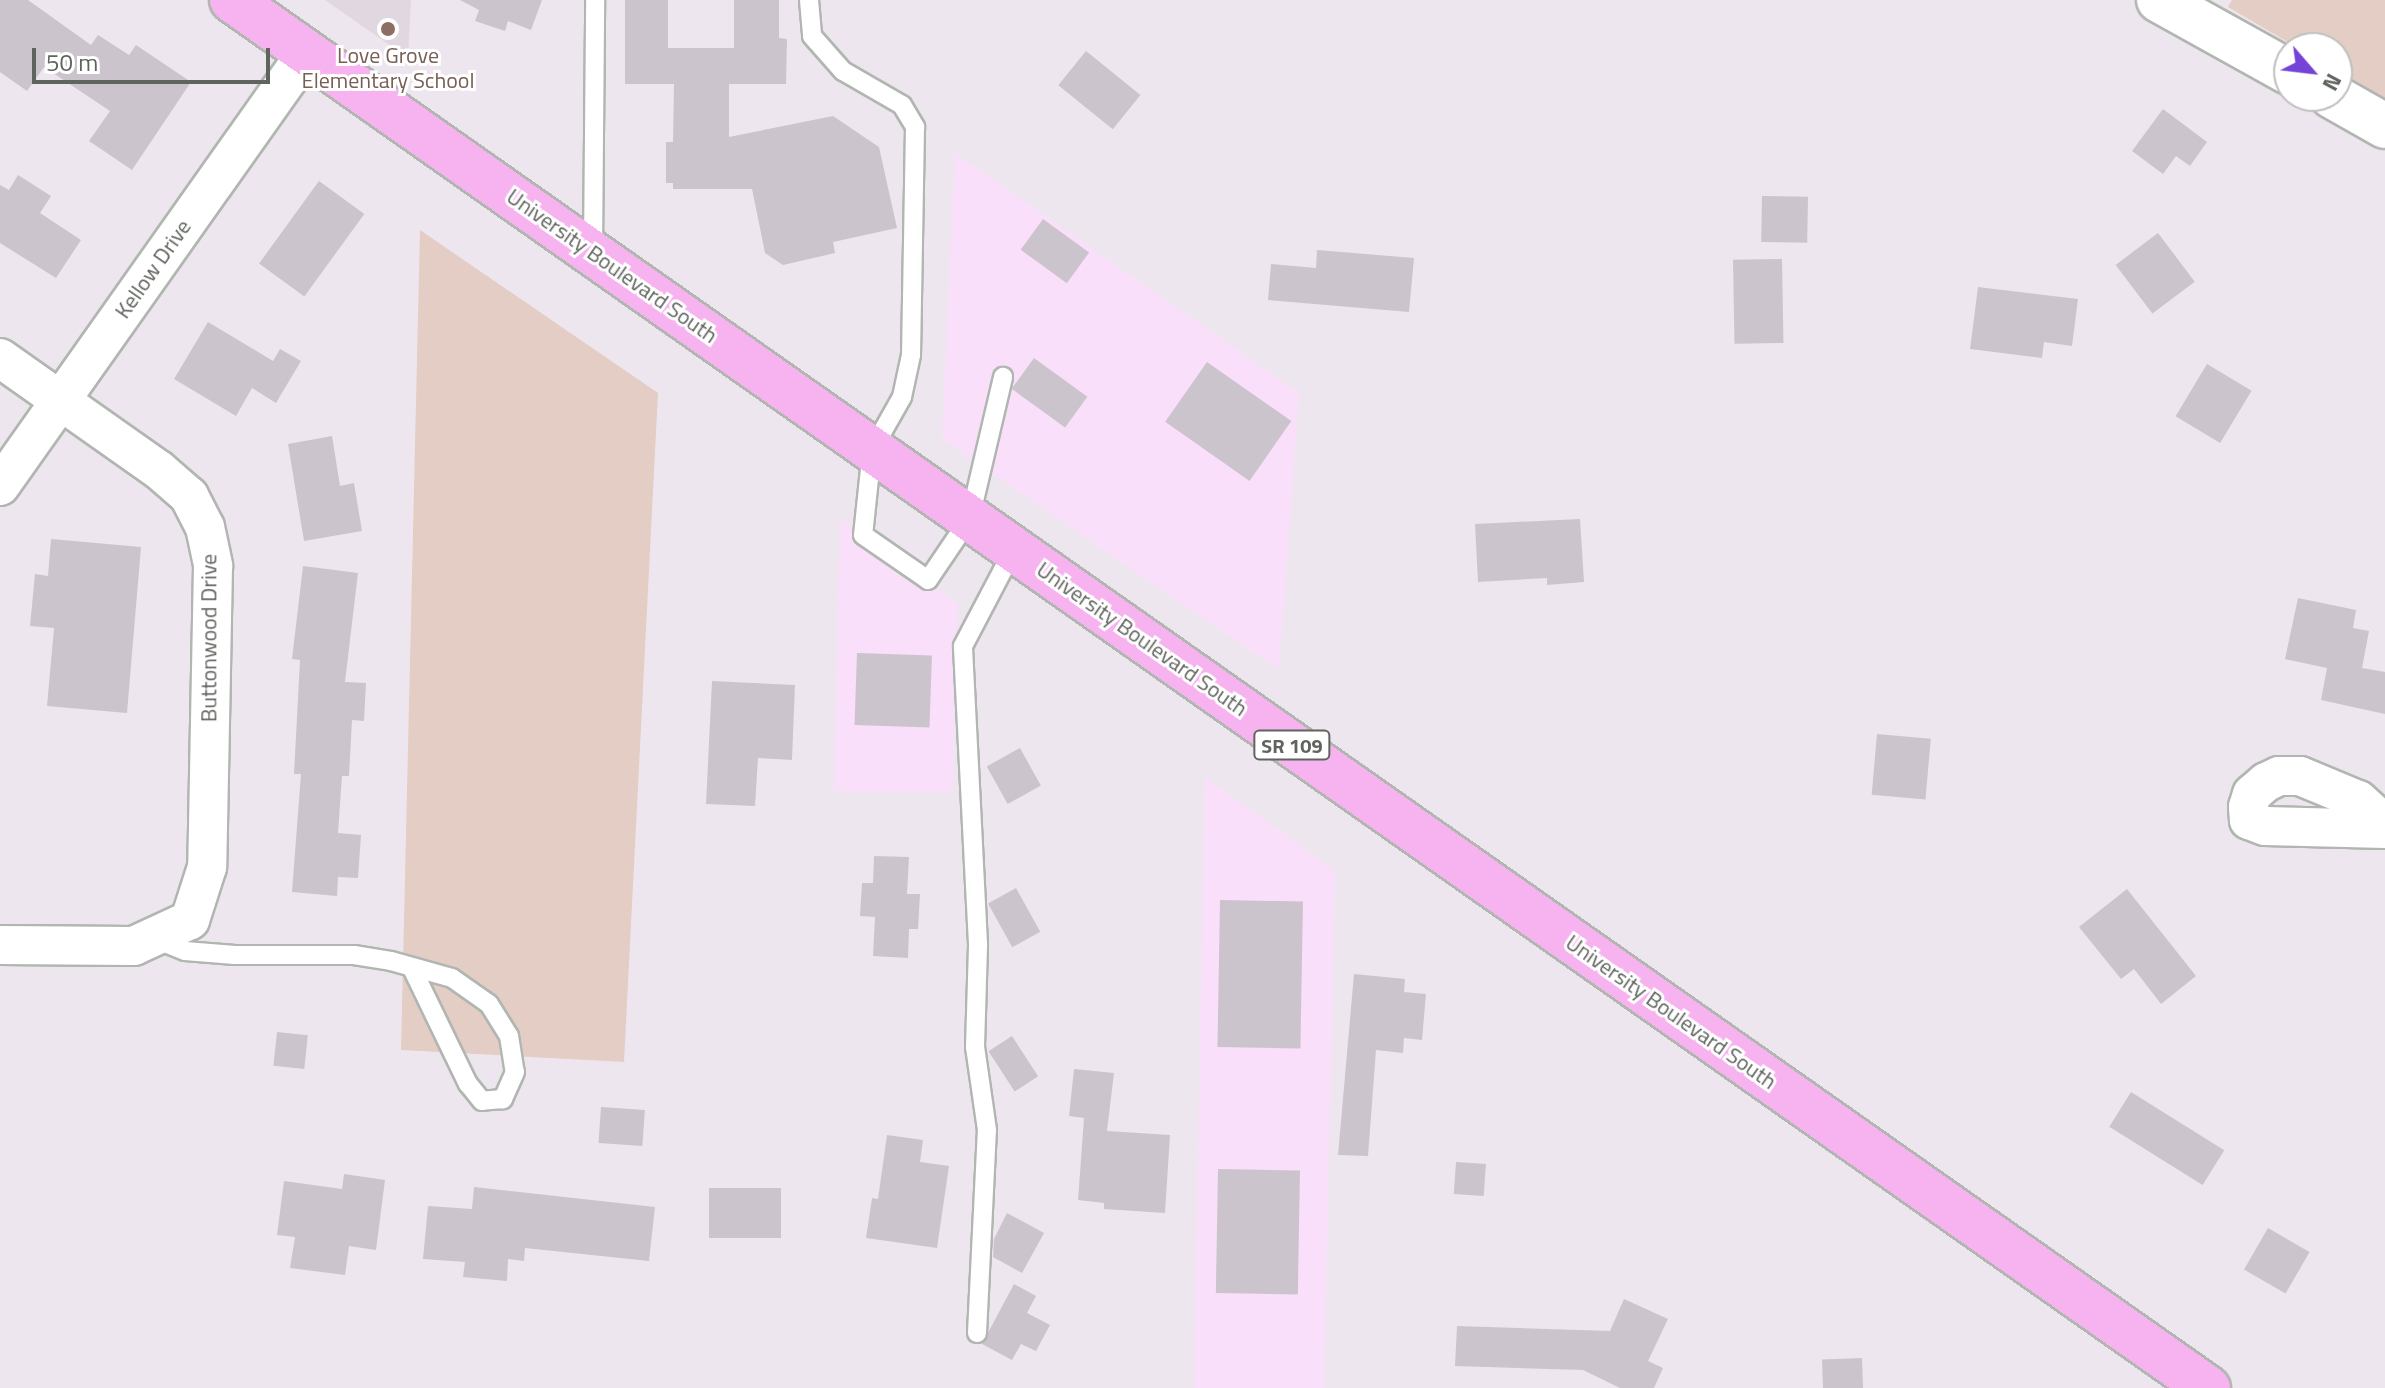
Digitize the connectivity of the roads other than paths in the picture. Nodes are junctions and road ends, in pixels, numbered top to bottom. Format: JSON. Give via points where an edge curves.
{"nodes":[{"id":1,"x":232,"y":0,"type":"edge"},
{"id":2,"x":595,"y":0,"type":"edge"},
{"id":3,"x":809,"y":0,"type":"edge"},
{"id":4,"x":2159,"y":0,"type":"edge"},
{"id":5,"x":307,"y":52,"type":"junction"},
{"id":6,"x":2273,"y":63,"type":"edge"},
{"id":7,"x":2353,"y":108,"type":"edge"},
{"id":8,"x":2385,"y":126,"type":"edge"},
{"id":9,"x":593,"y":252,"type":"junction"},
{"id":10,"x":0,"y":358,"type":"edge"},
{"id":11,"x":1003,"y":377,"type":"dead end"},
{"id":12,"x":60,"y":400,"type":"junction"},
{"id":13,"x":872,"y":450,"type":"junction"},
{"id":14,"x":0,"y":486,"type":"edge"},
{"id":15,"x":970,"y":518,"type":"junction"},
{"id":16,"x":1014,"y":549,"type":"junction"},
{"id":17,"x":152,"y":938,"type":"junction"},
{"id":18,"x":0,"y":945,"type":"edge"},
{"id":19,"x":412,"y":968,"type":"junction"},
{"id":20,"x":977,"y":1333,"type":"dead end"},
{"id":21,"x":2208,"y":1388,"type":"edge"}],
"edges":[{"from":1,"to":5,"type":"main road","name":"University Boulevard South","number":"SR 109"},
{"from":2,"to":9,"type":"lane"},
{"from":3,"to":13,"type":"lane","via":[[812,36],[843,71],[902,105],[915,127],[911,355],[902,397]]},
{"from":4,"to":6,"type":"street"},
{"from":5,"to":9,"type":"main road","name":"University Boulevard South","number":"SR 109"},
{"from":5,"to":12,"type":"street","name":"Kellow Drive"},
{"from":7,"to":8,"type":"street"},
{"from":9,"to":13,"type":"main road","name":"University Boulevard South","number":"SR 109"},
{"from":10,"to":12,"type":"street","name":"Buttonwood Drive"},
{"from":11,"to":15,"type":"lane"},
{"from":12,"to":14,"type":"street","name":"Kellow Drive"},
{"from":12,"to":17,"type":"street","name":"Buttonwood Drive","via":[[189,496],[205,527],[213,566],[207,867],[190,920]]},
{"from":13,"to":15,"type":"main road","name":"University Boulevard South","number":"SR 109"},
{"from":13,"to":15,"type":"lane","via":[[863,535],[928,580]]},
{"from":15,"to":16,"type":"main road","name":"University Boulevard South","number":"SR 109"},
{"from":16,"to":20,"type":"lane","via":[[963,646],[978,944],[975,1047],[987,1130]]},
{"from":16,"to":21,"type":"main road","name":"University Boulevard South","number":"SR 109"},
{"from":17,"to":18,"type":"street","via":[[134,946]]},
{"from":17,"to":19,"type":"lane","via":[[185,951],[354,955]]},
{"from":19,"to":19,"type":"lane","via":[[452,978],[489,1004],[509,1036],[515,1072],[503,1099],[482,1101],[468,1084]]}]}
